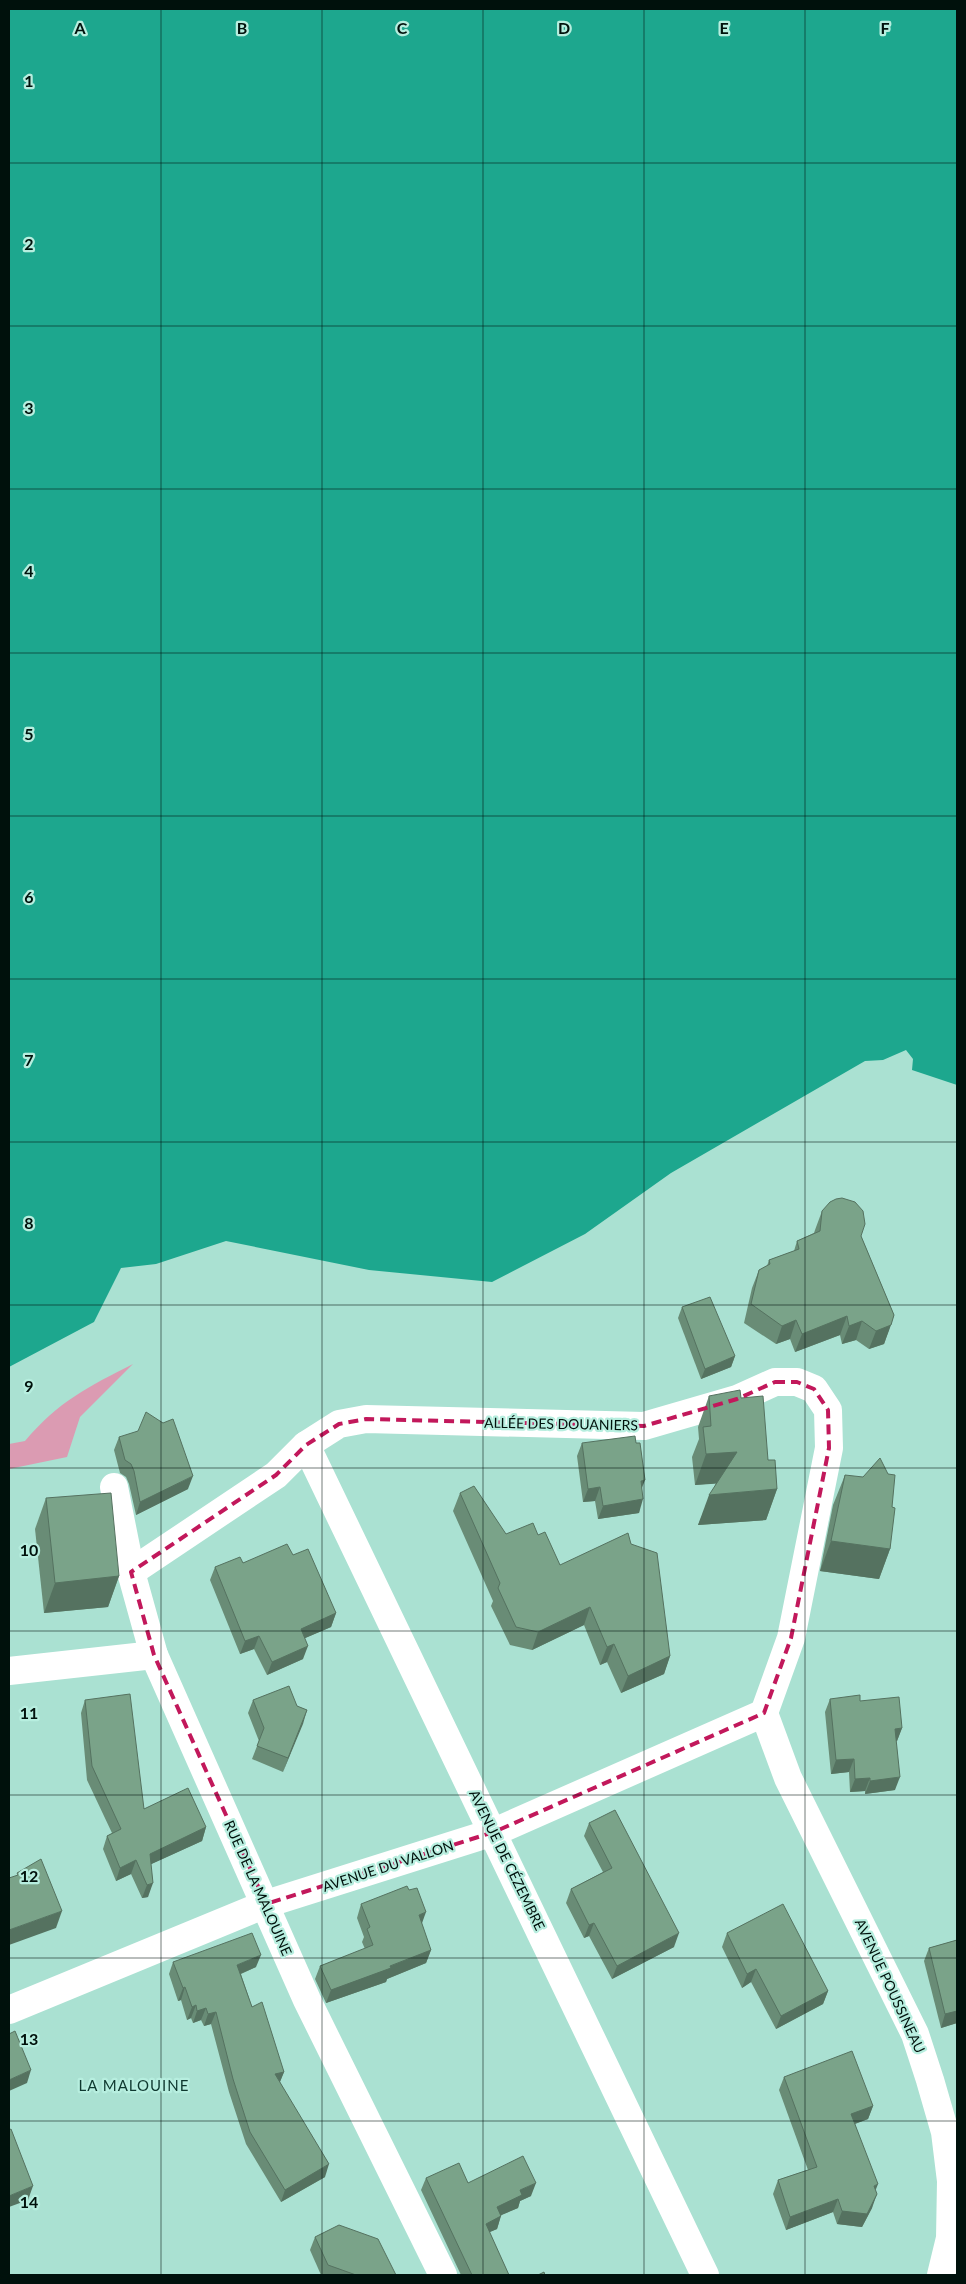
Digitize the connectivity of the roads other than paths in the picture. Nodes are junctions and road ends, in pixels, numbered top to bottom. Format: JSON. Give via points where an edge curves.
{"nodes":[{"id":1,"x":306,"y":1444,"type":"junction"},
{"id":2,"x":114,"y":1487,"type":"dead end"},
{"id":3,"x":131,"y":1572,"type":"junction"},
{"id":4,"x":154,"y":1656,"type":"junction"},
{"id":5,"x":9,"y":1671,"type":"edge"},
{"id":6,"x":764,"y":1713,"type":"junction"},
{"id":7,"x":494,"y":1832,"type":"junction"},
{"id":8,"x":266,"y":1904,"type":"junction"},
{"id":9,"x":9,"y":2010,"type":"edge"},
{"id":10,"x":443,"y":2275,"type":"edge"},
{"id":11,"x":705,"y":2275,"type":"edge"},
{"id":12,"x":941,"y":2275,"type":"edge"}],
"edges":[{"from":1,"to":3,"type":"street","name":"ALLÉE DES DOUANIERS","via":[[276,1475]]},
{"from":1,"to":6,"type":"street","name":"ALLÉE DES DOUANIERS","via":[[339,1424],[366,1419],[644,1426],[737,1399],[775,1382],[797,1382],[814,1389],[828,1410],[829,1448],[791,1638]]},
{"from":1,"to":7,"type":"street","name":"AVENUE DE CÉZEMBRE"},
{"from":2,"to":3,"type":"street","name":"RUE DE LA MALOUINE"},
{"from":3,"to":4,"type":"street","name":"RUE DE LA MALOUINE"},
{"from":4,"to":5,"type":"street"},
{"from":4,"to":8,"type":"street","name":"RUE DE LA MALOUINE"},
{"from":6,"to":7,"type":"street","name":"AVENUE DU VALLON"},
{"from":6,"to":12,"type":"street","name":"AVENUE POUSSINEAU","via":[[788,1778],[915,2034],[930,2080],[945,2132],[951,2181],[950,2238]]},
{"from":7,"to":8,"type":"street","name":"AVENUE DU VALLON"},
{"from":7,"to":11,"type":"street","name":"AVENUE DE CÉZEMBRE"},
{"from":8,"to":9,"type":"street","name":"AVENUE DU VALLON"},
{"from":8,"to":10,"type":"street","name":"RUE DE LA MALOUINE","via":[[308,2000]]}]}
